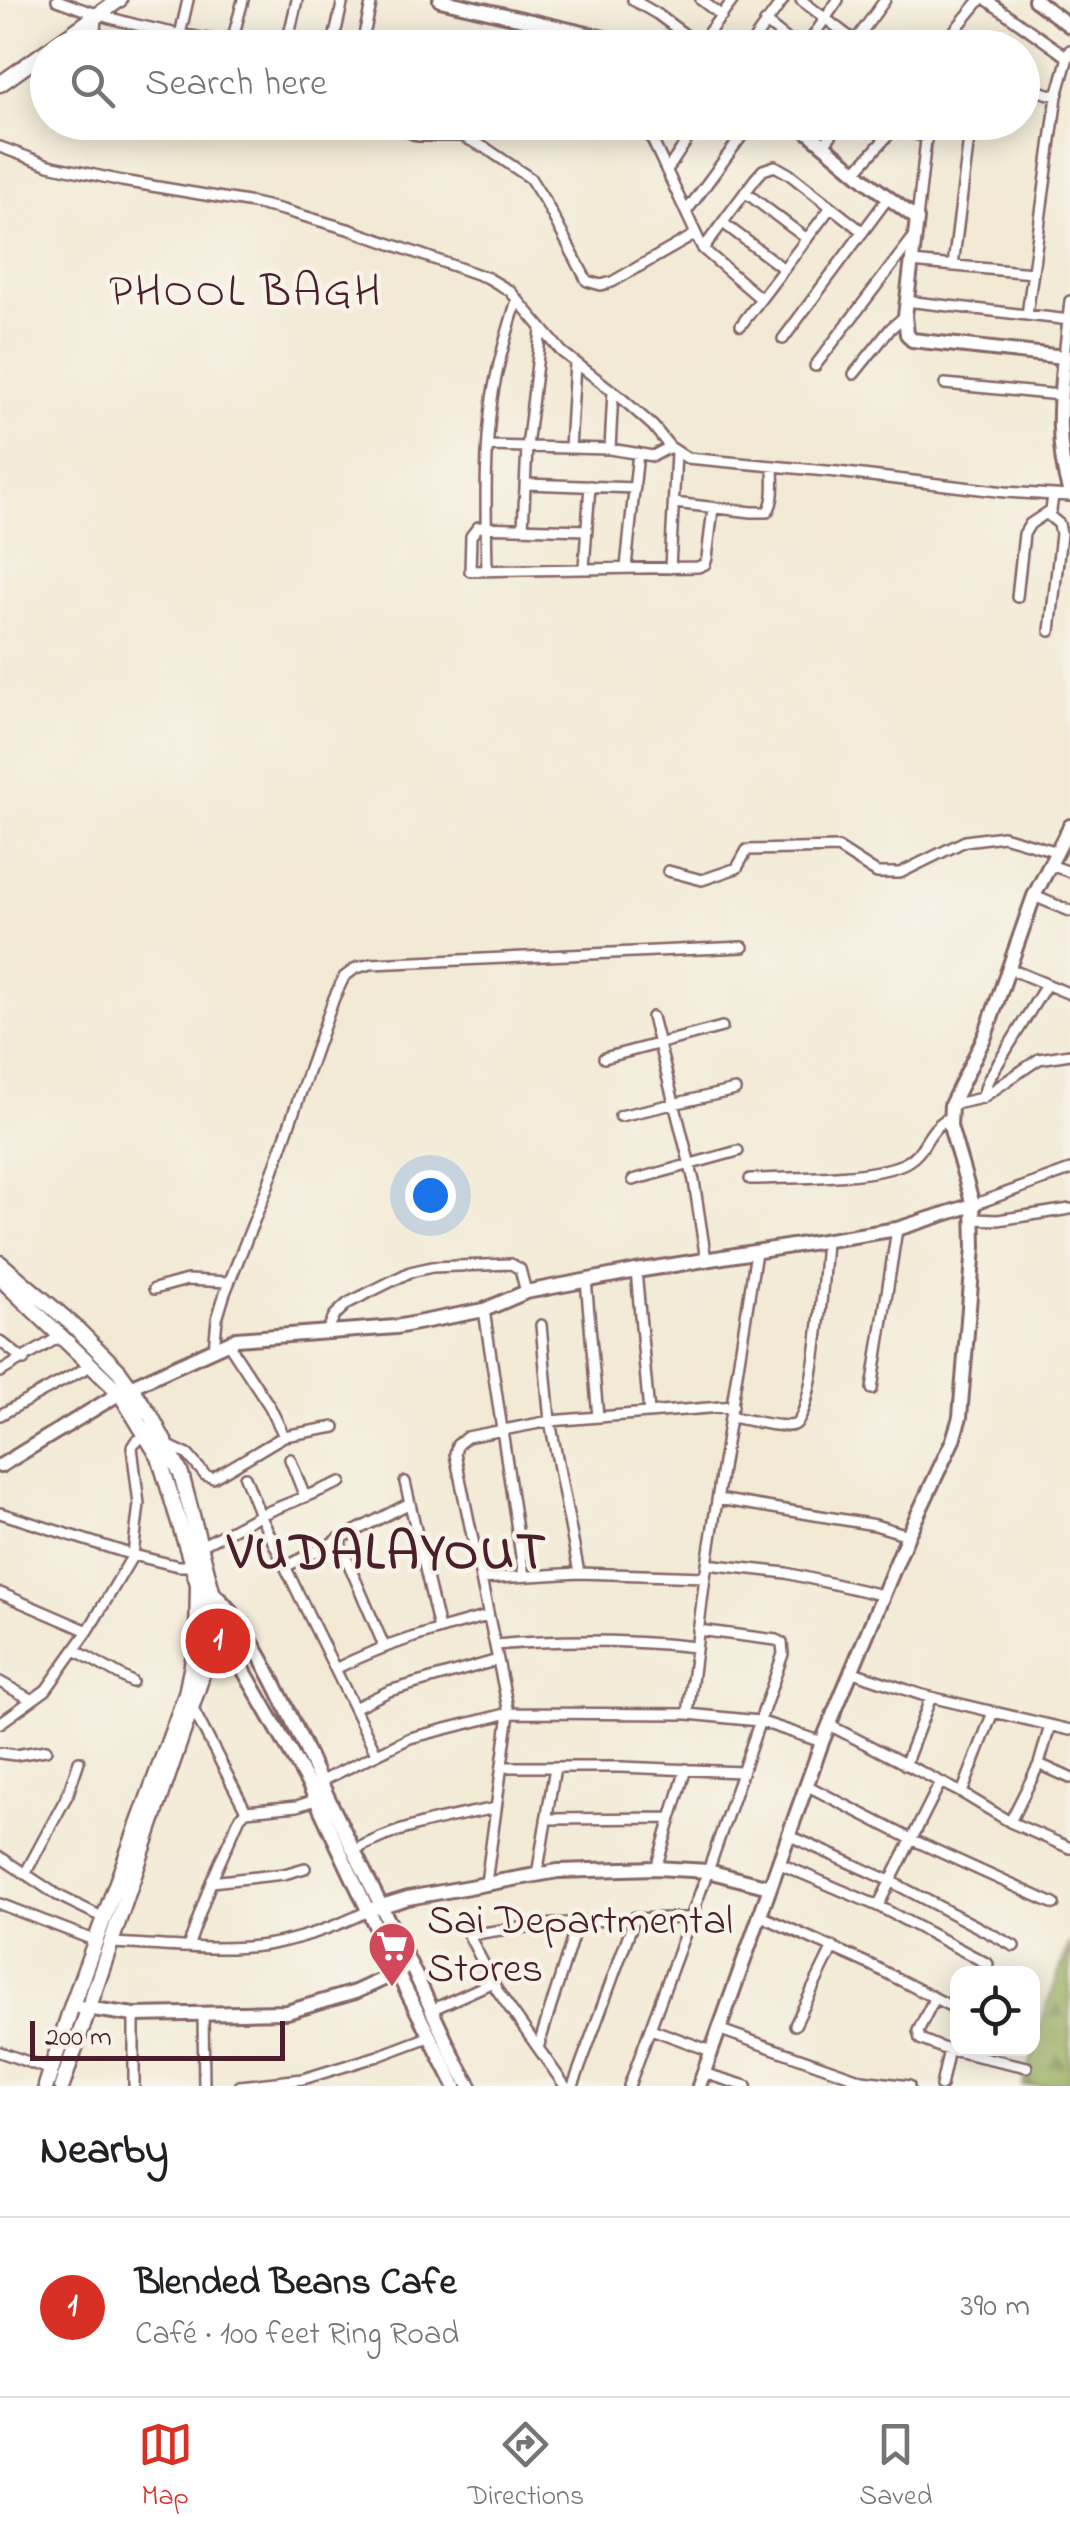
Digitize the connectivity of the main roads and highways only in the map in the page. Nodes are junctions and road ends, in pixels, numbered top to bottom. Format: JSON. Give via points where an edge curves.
{"nodes":[{"id":1,"x":119,"y":0,"type":"edge"},
{"id":2,"x":76,"y":30,"type":"edge"},
{"id":3,"x":30,"y":63,"type":"edge"},
{"id":4,"x":0,"y":84,"type":"edge"},
{"id":5,"x":0,"y":1263,"type":"edge"},
{"id":6,"x":0,"y":1278,"type":"edge"},
{"id":7,"x":125,"y":1390,"type":"junction"},
{"id":8,"x":205,"y":1588,"type":"junction"},
{"id":9,"x":205,"y":1606,"type":"junction"},
{"id":10,"x":104,"y":1942,"type":"junction"},
{"id":11,"x":46,"y":2086,"type":"edge"},
{"id":12,"x":62,"y":2086,"type":"edge"}],
"edges":[{"from":1,"to":2,"type":"main road"},
{"from":3,"to":4,"type":"main road"},
{"from":5,"to":7,"type":"main road","via":[[119,1371]]},
{"from":6,"to":7,"type":"main road"},
{"from":7,"to":8,"type":"main road","via":[[159,1457]]},
{"from":7,"to":8,"type":"main road","via":[[151,1416],[181,1474]]},
{"from":8,"to":9,"type":"main road"},
{"from":9,"to":10,"type":"main road","via":[[186,1694],[104,1918]]},
{"from":9,"to":10,"type":"main road","via":[[208,1645],[192,1706]]},
{"from":10,"to":11,"type":"main road","via":[[72,2005]]},
{"from":10,"to":12,"type":"main road"}]}
